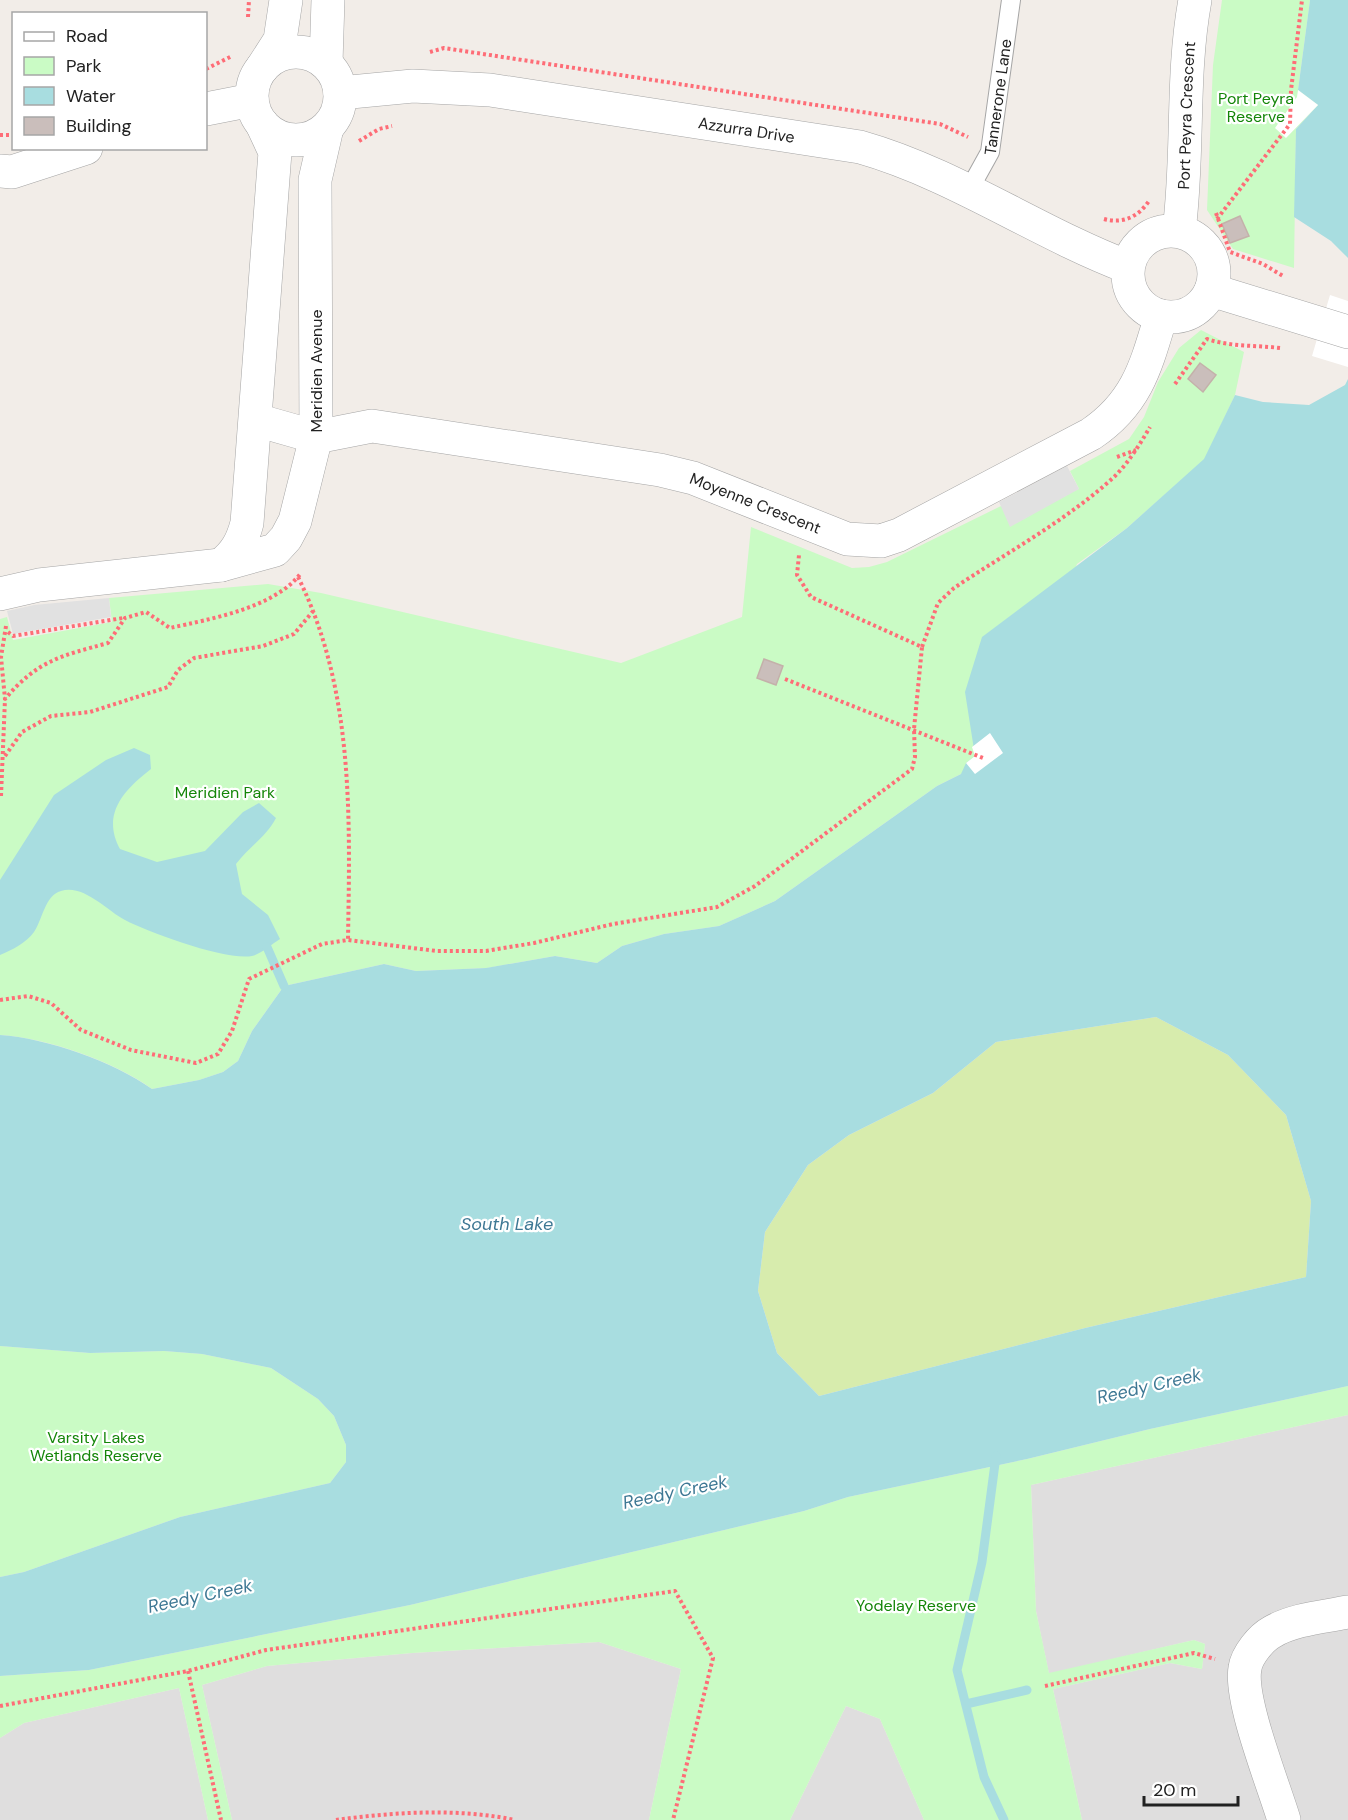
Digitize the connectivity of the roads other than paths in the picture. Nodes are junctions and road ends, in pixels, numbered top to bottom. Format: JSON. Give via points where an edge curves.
{"nodes":[{"id":1,"x":286,"y":0,"type":"edge"},
{"id":2,"x":328,"y":0,"type":"edge"},
{"id":3,"x":1011,"y":0,"type":"edge"},
{"id":4,"x":1195,"y":0,"type":"edge"},
{"id":5,"x":248,"y":61,"type":"junction"},
{"id":6,"x":326,"y":63,"type":"junction"},
{"id":7,"x":340,"y":93,"type":"junction"},
{"id":8,"x":207,"y":109,"type":"edge"},
{"id":9,"x":257,"y":112,"type":"junction"},
{"id":10,"x":327,"y":128,"type":"junction"},
{"id":11,"x":80,"y":150,"type":"edge"},
{"id":12,"x":0,"y":171,"type":"edge"},
{"id":13,"x":969,"y":190,"type":"junction"},
{"id":14,"x":1179,"y":231,"type":"junction"},
{"id":15,"x":1128,"y":267,"type":"junction"},
{"id":16,"x":1211,"y":290,"type":"junction"},
{"id":17,"x":1161,"y":316,"type":"junction"},
{"id":18,"x":1335,"y":328,"type":"edge"},
{"id":19,"x":256,"y":420,"type":"junction"},
{"id":20,"x":316,"y":437,"type":"junction"},
{"id":21,"x":221,"y":565,"type":"junction"},
{"id":22,"x":0,"y":594,"type":"edge"},
{"id":23,"x":1348,"y":1612,"type":"edge"},
{"id":24,"x":1284,"y":1820,"type":"edge"}],
"edges":[{"from":1,"to":5,"type":"street","via":[[280,40]]},
{"from":2,"to":6,"type":"street"},
{"from":3,"to":13,"type":"lane","name":"Tannerone Lane","via":[[990,152]]},
{"from":4,"to":14,"type":"street","name":"Port Peyra Crescent"},
{"from":5,"to":6,"type":"street","via":[[292,52],[308,53]]},
{"from":5,"to":9,"type":"street"},
{"from":6,"to":7,"type":"street","via":[[335,75]]},
{"from":7,"to":10,"type":"street","via":[[338,109]]},
{"from":7,"to":13,"type":"street","name":"Azzurra Drive","via":[[413,86],[458,87],[572,101],[860,147],[917,165]]},
{"from":8,"to":9,"type":"street"},
{"from":9,"to":10,"type":"street","via":[[274,134],[299,140]]},
{"from":9,"to":19,"type":"street","via":[[275,152]]},
{"from":10,"to":20,"type":"street","name":"Meridien Avenue","via":[[315,180]]},
{"from":11,"to":12,"type":"street","via":[[12,172]]},
{"from":13,"to":15,"type":"street","name":"Azzurra Drive","via":[[1050,234]]},
{"from":14,"to":15,"type":"street","via":[[1160,231],[1146,238],[1133,253]]},
{"from":14,"to":16,"type":"street","via":[[1193,236],[1207,250],[1213,264]]},
{"from":15,"to":17,"type":"street","via":[[1129,285],[1136,299]]},
{"from":16,"to":17,"type":"street","via":[[1203,303],[1189,313]]},
{"from":16,"to":18,"type":"street"},
{"from":17,"to":20,"type":"street","name":"Moyenne Crescent","via":[[1138,383],[1112,420],[881,542],[847,539],[693,478],[660,470],[372,426]]},
{"from":19,"to":20,"type":"street","name":"Moyenne Crescent"},
{"from":19,"to":21,"type":"street","via":[[247,523],[234,554]]},
{"from":20,"to":21,"type":"street","name":"Meridien Avenue","via":[[295,521],[286,537],[275,550]]},
{"from":21,"to":22,"type":"street","name":"Meridien Avenue","via":[[39,585]]},
{"from":23,"to":24,"type":"street","via":[[1270,1632],[1245,1667],[1246,1697]]}]}
